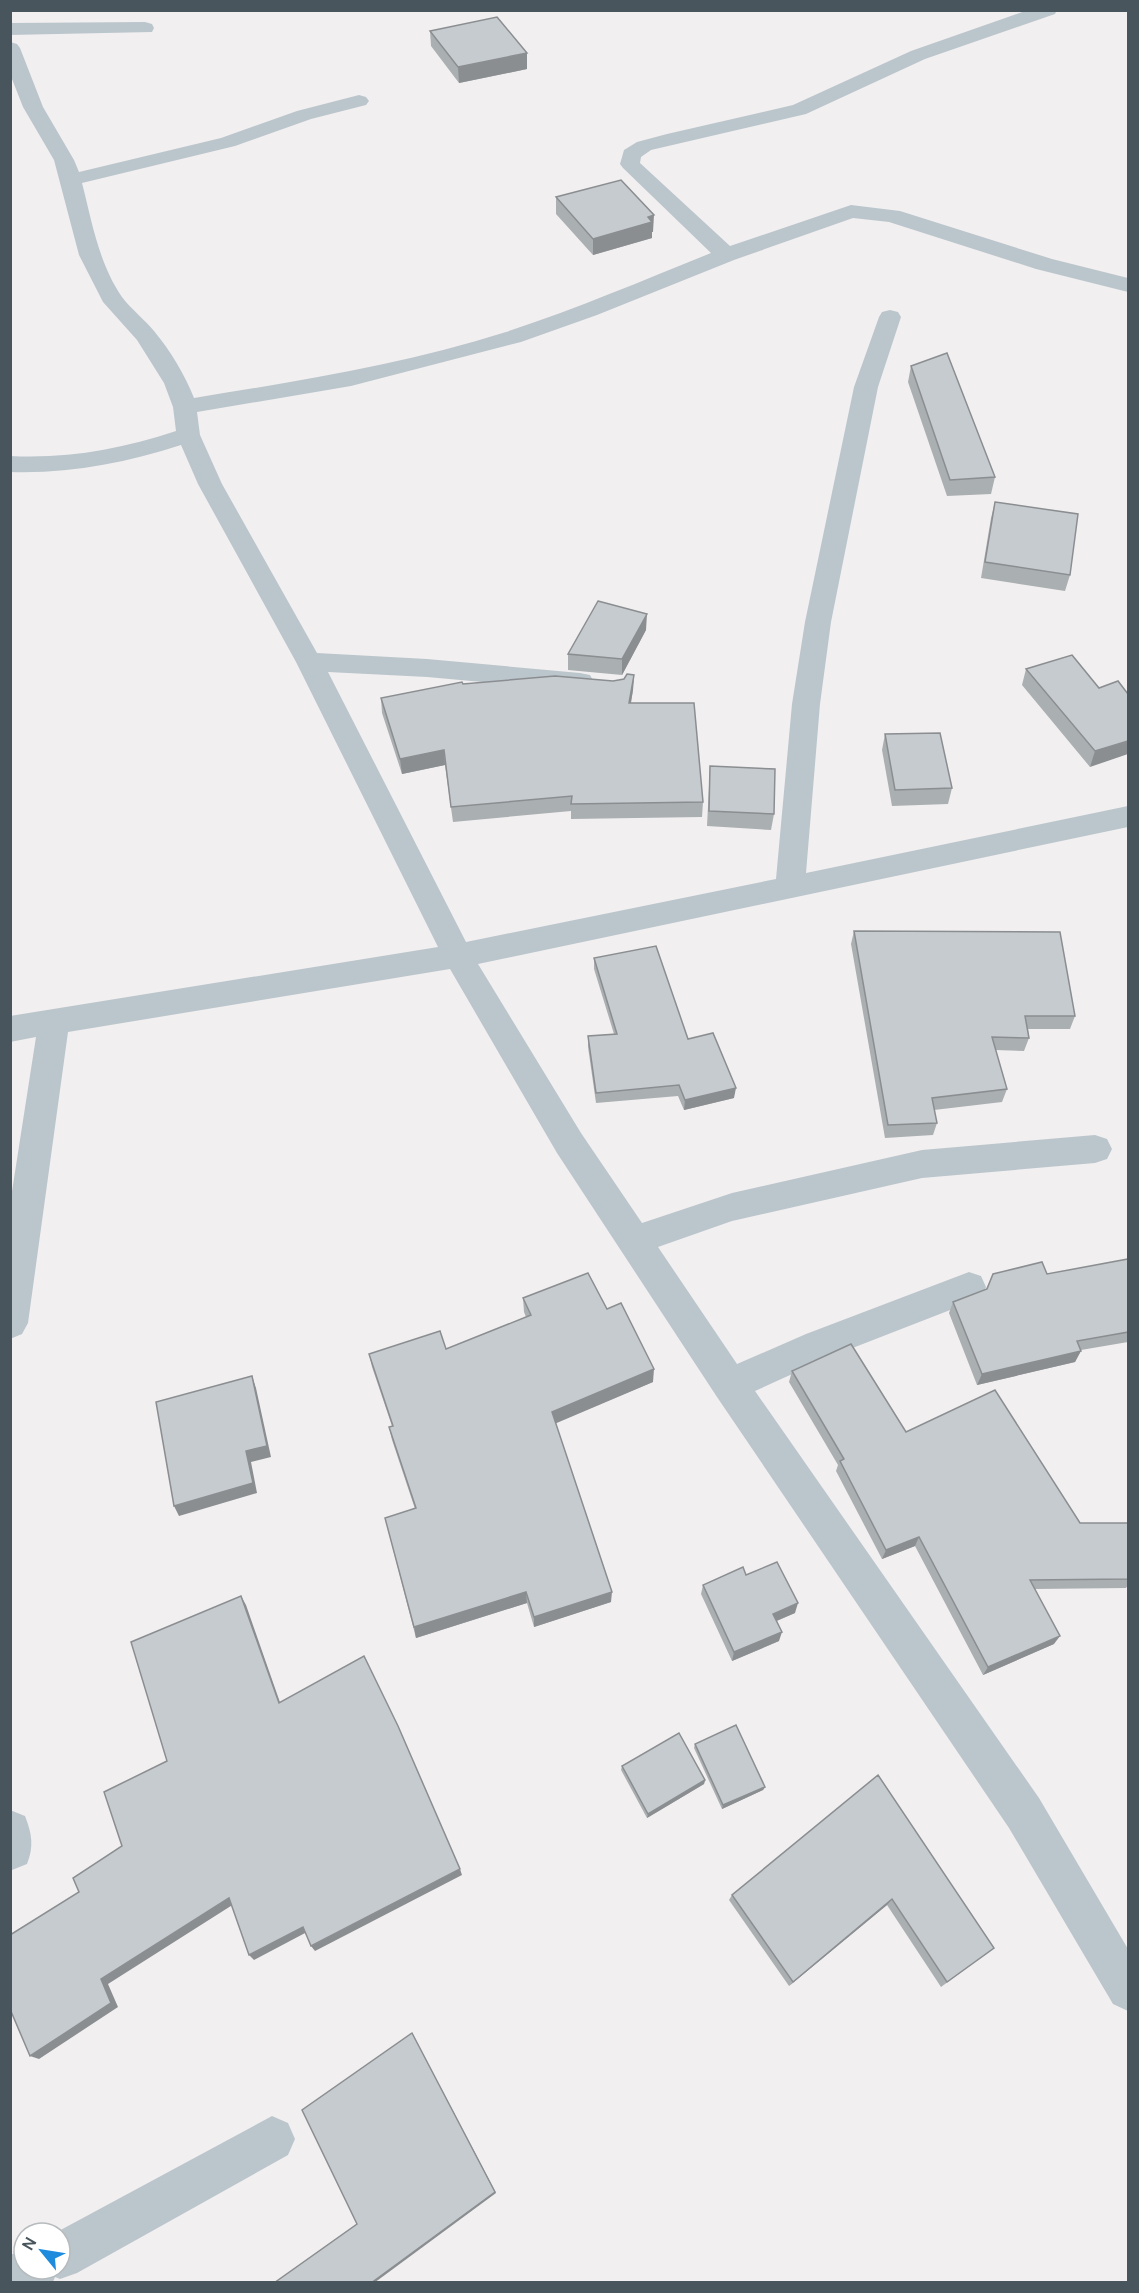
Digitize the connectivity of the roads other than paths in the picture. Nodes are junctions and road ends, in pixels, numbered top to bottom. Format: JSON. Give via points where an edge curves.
{"nodes":[{"id":1,"x":1048,"y":10,"type":"edge"},
{"id":2,"x":1002,"y":16,"type":"edge"},
{"id":3,"x":145,"y":28,"type":"dead end"},
{"id":4,"x":10,"y":29,"type":"edge"},
{"id":5,"x":10,"y":48,"type":"edge"},
{"id":6,"x":359,"y":101,"type":"dead end"},
{"id":7,"x":71,"y":180,"type":"junction"},
{"id":8,"x":726,"y":255,"type":"junction"},
{"id":9,"x":1128,"y":285,"type":"edge"},
{"id":10,"x":890,"y":317,"type":"dead end"},
{"id":11,"x":187,"y":421,"type":"junction"},
{"id":12,"x":10,"y":464,"type":"edge"},
{"id":13,"x":309,"y":662,"type":"junction"},
{"id":14,"x":603,"y":684,"type":"edge"},
{"id":15,"x":1128,"y":817,"type":"edge"},
{"id":16,"x":790,"y":887,"type":"junction"},
{"id":17,"x":458,"y":956,"type":"junction"},
{"id":18,"x":54,"y":1021,"type":"junction"},
{"id":19,"x":10,"y":1029,"type":"edge"},
{"id":20,"x":1095,"y":1149,"type":"dead end"},
{"id":21,"x":633,"y":1240,"type":"junction"},
{"id":22,"x":969,"y":1287,"type":"dead end"},
{"id":23,"x":10,"y":1323,"type":"edge"},
{"id":24,"x":730,"y":1385,"type":"junction"},
{"id":25,"x":1128,"y":1989,"type":"edge"},
{"id":26,"x":272,"y":2139,"type":"dead end"},
{"id":27,"x":72,"y":2249,"type":"edge"}],
"edges":[{"from":1,"to":2,"type":"street"},
{"from":2,"to":8,"type":"street","via":[[799,110],[674,138],[631,154],[630,164]]},
{"from":3,"to":4,"type":"street"},
{"from":5,"to":7,"type":"street","via":[[33,107],[64,160]]},
{"from":6,"to":7,"type":"street","via":[[304,115],[228,142]]},
{"from":7,"to":11,"type":"street","via":[[90,255],[102,282],[166,364]]},
{"from":8,"to":9,"type":"street","via":[[851,211],[872,212]]},
{"from":8,"to":11,"type":"street","via":[[513,337]]},
{"from":10,"to":16,"type":"street","via":[[866,387],[818,622],[806,704]]},
{"from":11,"to":12,"type":"street","via":[[119,457],[57,465]]},
{"from":11,"to":13,"type":"street","via":[[226,514]]},
{"from":13,"to":14,"type":"street"},
{"from":13,"to":17,"type":"street"},
{"from":15,"to":16,"type":"street"},
{"from":16,"to":17,"type":"street"},
{"from":17,"to":18,"type":"street"},
{"from":17,"to":21,"type":"street","via":[[568,1143]]},
{"from":18,"to":19,"type":"street"},
{"from":18,"to":23,"type":"street"},
{"from":20,"to":21,"type":"street","via":[[922,1164],[732,1207]]},
{"from":21,"to":24,"type":"street"},
{"from":22,"to":24,"type":"street","via":[[819,1345]]},
{"from":24,"to":25,"type":"street","via":[[1024,1813]]},
{"from":26,"to":27,"type":"street"}]}
